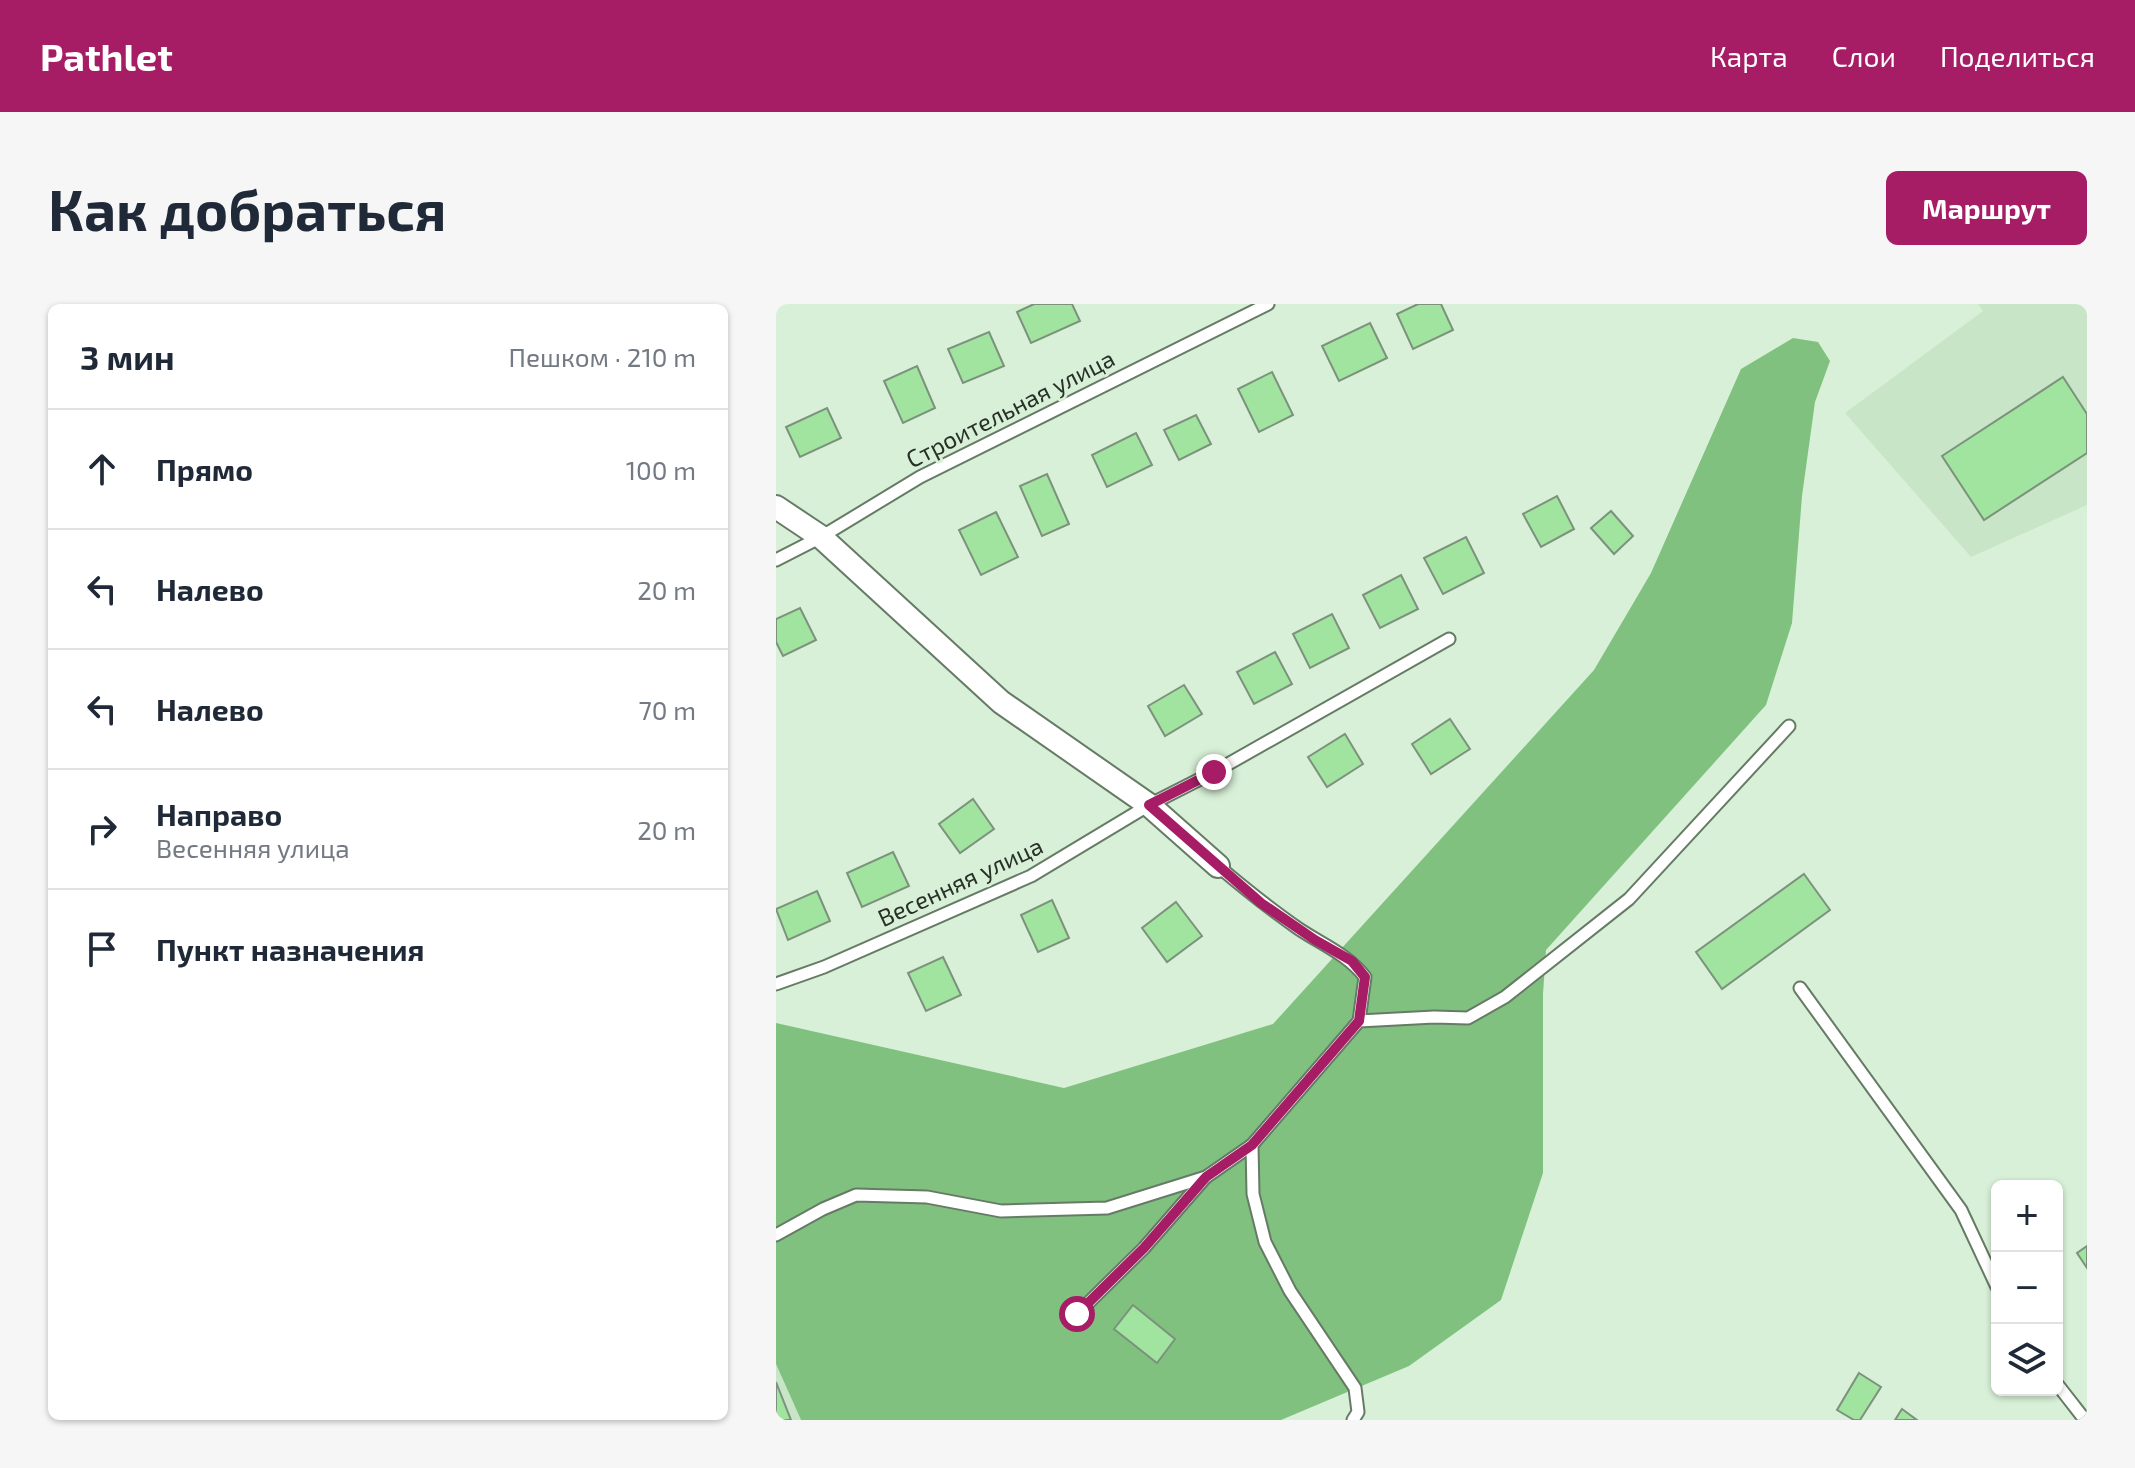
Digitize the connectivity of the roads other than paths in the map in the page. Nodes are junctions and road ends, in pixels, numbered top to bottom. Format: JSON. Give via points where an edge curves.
{"nodes":[{"id":1,"x":1268,"y":304,"type":"edge"},
{"id":2,"x":776,"y":507,"type":"edge"},
{"id":3,"x":821,"y":537,"type":"junction"},
{"id":4,"x":776,"y":560,"type":"edge"},
{"id":5,"x":1449,"y":639,"type":"dead end"},
{"id":6,"x":1789,"y":726,"type":"dead end"},
{"id":7,"x":1149,"y":805,"type":"junction"},
{"id":8,"x":1218,"y":866,"type":"joint"},
{"id":9,"x":776,"y":984,"type":"edge"},
{"id":10,"x":1800,"y":988,"type":"dead end"},
{"id":11,"x":1359,"y":1021,"type":"junction"},
{"id":12,"x":1252,"y":1145,"type":"junction"},
{"id":13,"x":1206,"y":1177,"type":"junction"},
{"id":14,"x":776,"y":1235,"type":"edge"},
{"id":15,"x":1991,"y":1274,"type":"edge"},
{"id":16,"x":1077,"y":1314,"type":"dead end"},
{"id":17,"x":2063,"y":1392,"type":"edge"},
{"id":18,"x":1353,"y":1420,"type":"edge"},
{"id":19,"x":2085,"y":1420,"type":"edge"}],
"edges":[{"from":1,"to":3,"type":"lane","name":"Строительная улица","via":[[920,477]]},
{"from":2,"to":3,"type":"street"},
{"from":3,"to":4,"type":"lane","name":"Строительная улица"},
{"from":3,"to":7,"type":"street","via":[[1001,702]]},
{"from":5,"to":7,"type":"lane","name":"Весенняя улица"},
{"from":6,"to":11,"type":"lane","via":[[1629,899],[1505,997],[1468,1018]]},
{"from":7,"to":8,"type":"street"},
{"from":7,"to":9,"type":"lane","name":"Весенняя улица","via":[[1031,876]]},
{"from":8,"to":11,"type":"lane","via":[[1261,903],[1352,961],[1365,977]]},
{"from":10,"to":15,"type":"lane","via":[[1961,1210]]},
{"from":11,"to":12,"type":"lane"},
{"from":12,"to":13,"type":"lane"},
{"from":12,"to":18,"type":"lane","via":[[1253,1194],[1265,1242],[1290,1291],[1355,1388],[1358,1412]]},
{"from":13,"to":14,"type":"lane","via":[[1107,1208],[1001,1211],[927,1197],[856,1195]]},
{"from":13,"to":16,"type":"lane"},
{"from":17,"to":19,"type":"lane"}]}
